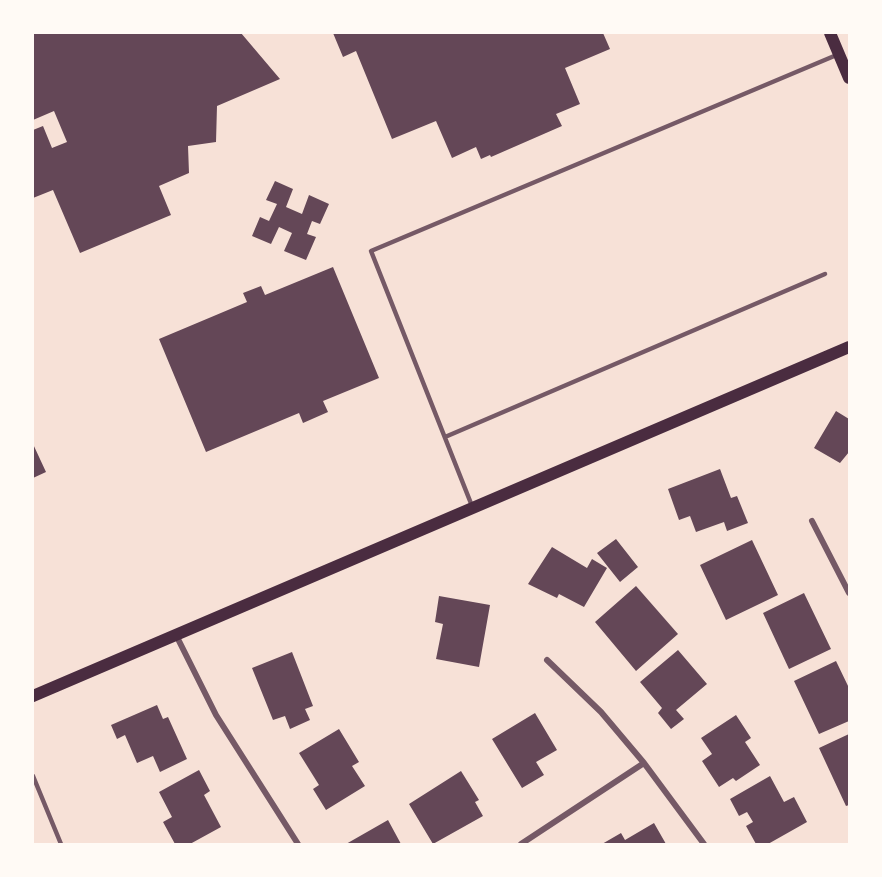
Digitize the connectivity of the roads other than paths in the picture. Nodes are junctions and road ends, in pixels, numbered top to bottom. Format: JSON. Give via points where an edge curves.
{"nodes":[{"id":1,"x":830,"y":33,"type":"edge"},
{"id":2,"x":839,"y":54,"type":"junction"},
{"id":3,"x":849,"y":78,"type":"edge"},
{"id":4,"x":825,"y":274,"type":"dead end"},
{"id":5,"x":849,"y":347,"type":"edge"},
{"id":6,"x":445,"y":437,"type":"junction"},
{"id":7,"x":472,"y":508,"type":"junction"},
{"id":8,"x":812,"y":521,"type":"dead end"},
{"id":9,"x":849,"y":593,"type":"edge"},
{"id":10,"x":176,"y":635,"type":"junction"},
{"id":11,"x":547,"y":660,"type":"dead end"},
{"id":12,"x":33,"y":696,"type":"edge"},
{"id":13,"x":644,"y":763,"type":"junction"},
{"id":14,"x":33,"y":776,"type":"edge"},
{"id":15,"x":61,"y":844,"type":"edge"},
{"id":16,"x":298,"y":844,"type":"edge"},
{"id":17,"x":521,"y":844,"type":"edge"},
{"id":18,"x":704,"y":844,"type":"edge"}],
"edges":[{"from":1,"to":2,"type":"main road"},
{"from":2,"to":3,"type":"main road"},
{"from":2,"to":6,"type":"lane","via":[[371,251]]},
{"from":4,"to":6,"type":"lane"},
{"from":5,"to":7,"type":"main road"},
{"from":6,"to":7,"type":"lane"},
{"from":7,"to":10,"type":"main road"},
{"from":8,"to":9,"type":"street"},
{"from":10,"to":12,"type":"main road"},
{"from":10,"to":16,"type":"street","via":[[216,715]]},
{"from":11,"to":13,"type":"street","via":[[601,712]]},
{"from":13,"to":17,"type":"street"},
{"from":13,"to":18,"type":"street"},
{"from":14,"to":15,"type":"lane"}]}
